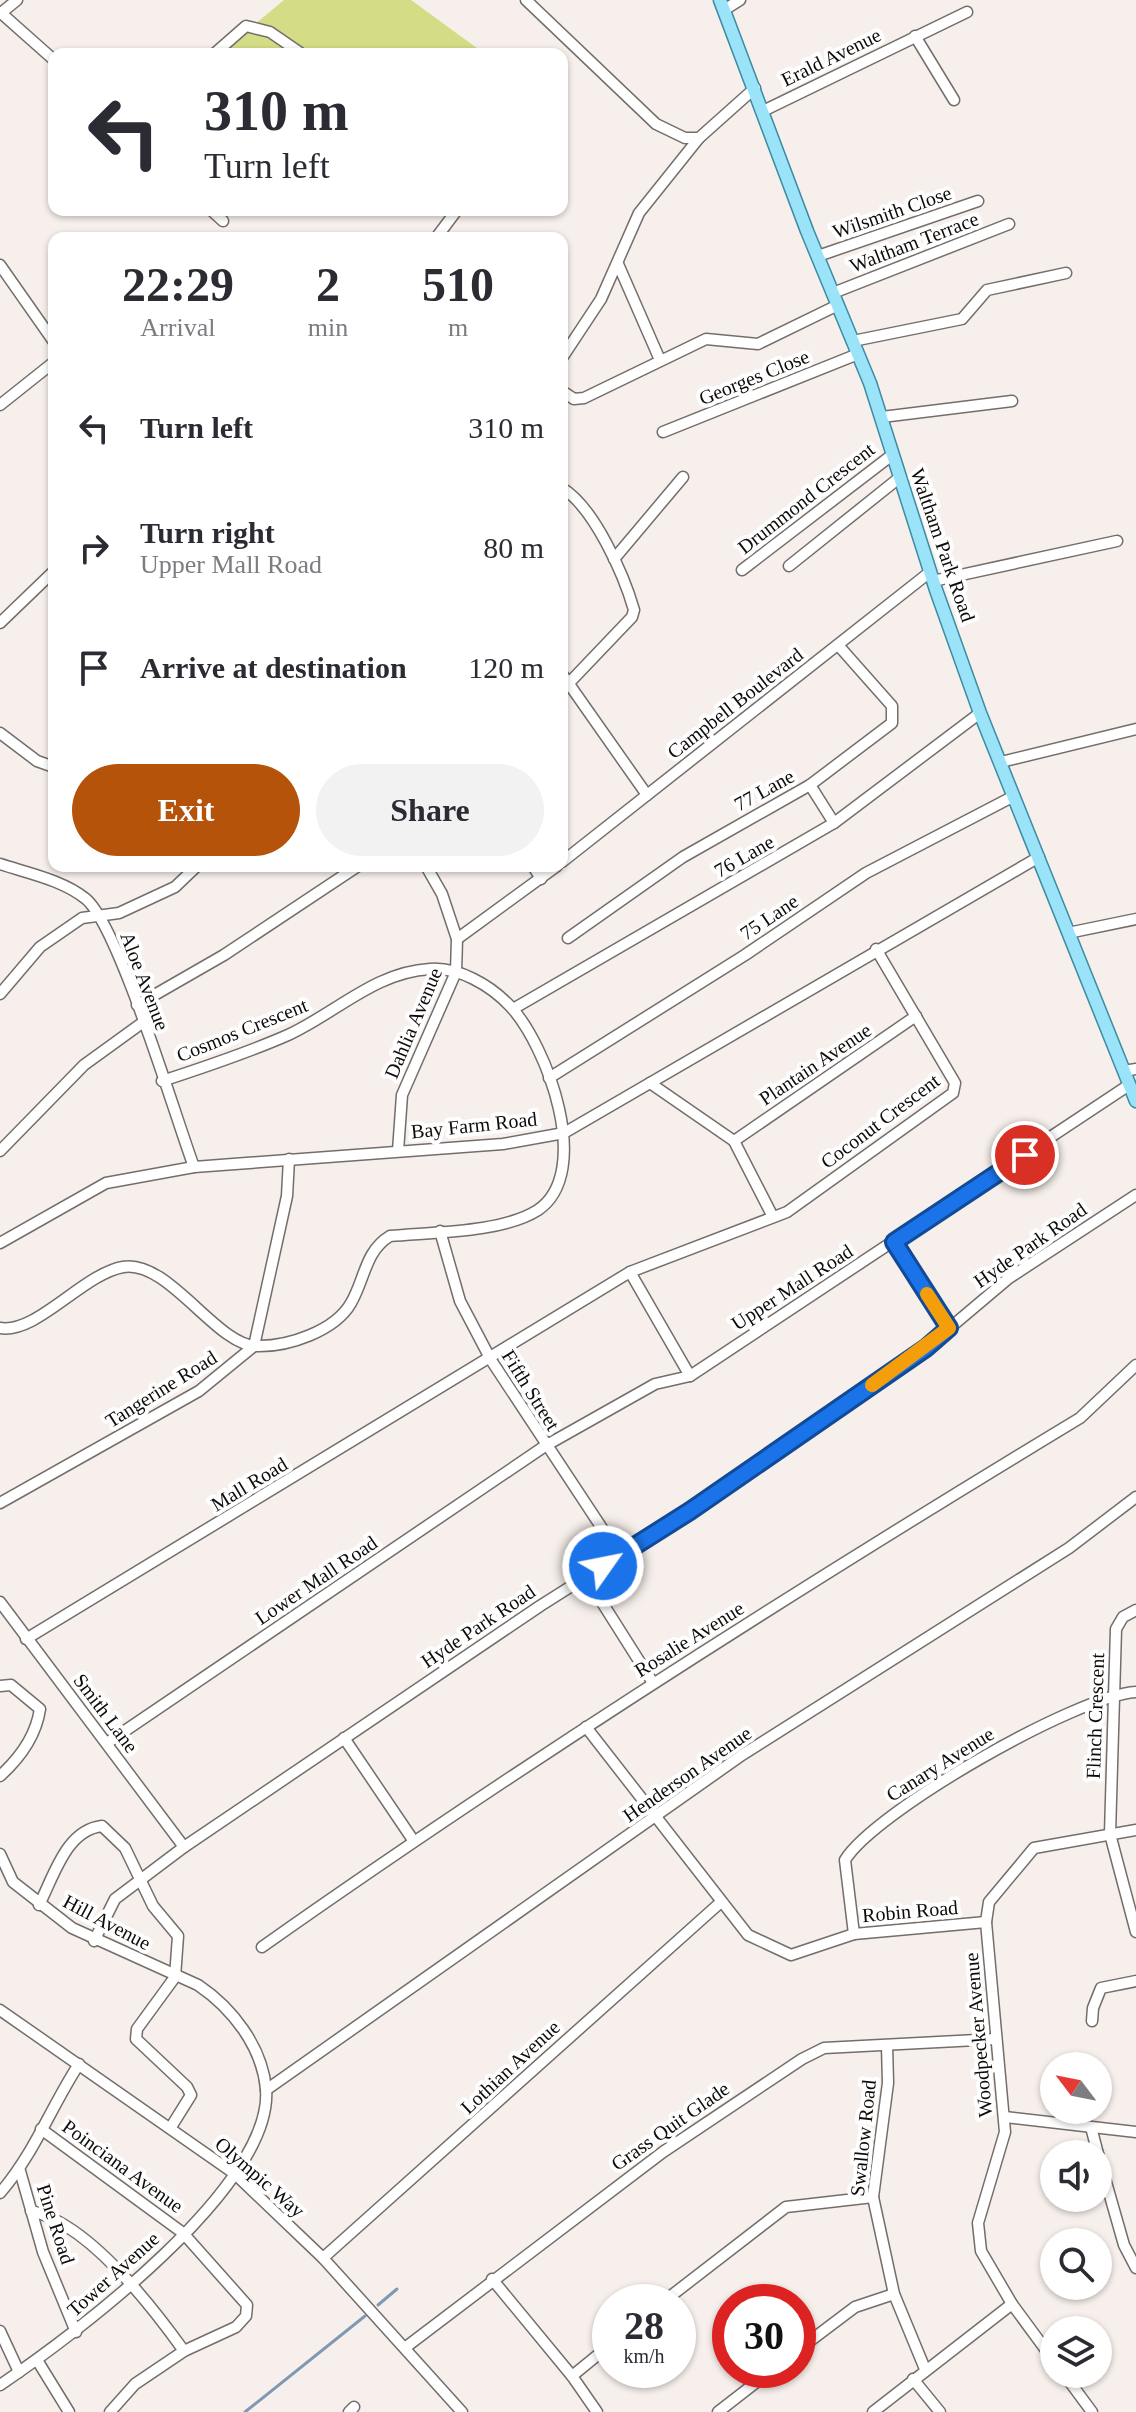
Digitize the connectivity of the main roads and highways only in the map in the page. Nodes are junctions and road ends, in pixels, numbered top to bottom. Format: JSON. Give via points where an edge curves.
{"nodes":[{"id":1,"x":722,"y":5,"type":"edge"},
{"id":2,"x":1130,"y":1070,"type":"edge"},
{"id":3,"x":1136,"y":1101,"type":"edge"}],
"edges":[{"from":1,"to":2,"type":"main road","name":"Waltham Park Road","via":[[882,417],[980,713],[1068,933]]},
{"from":2,"to":3,"type":"main road","name":"Waltham Park Road"}]}
